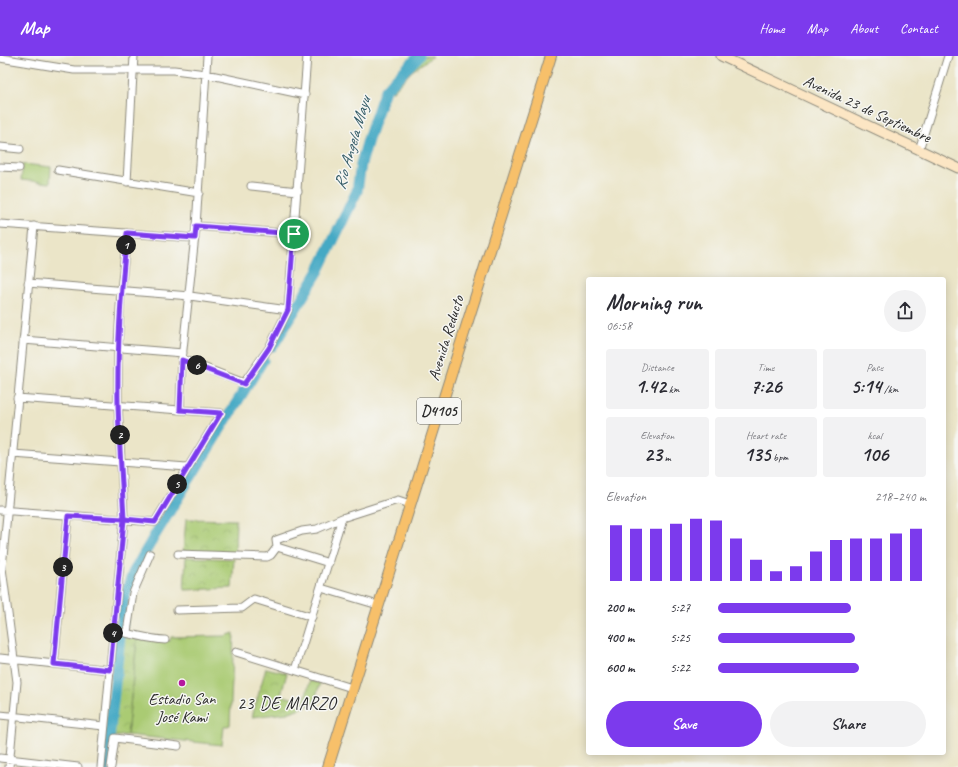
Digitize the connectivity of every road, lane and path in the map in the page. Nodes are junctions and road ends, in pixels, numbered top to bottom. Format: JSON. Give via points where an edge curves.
{"nodes":[{"id":1,"x":134,"y":56,"type":"edge"},
{"id":2,"x":207,"y":56,"type":"edge"},
{"id":3,"x":307,"y":56,"type":"edge"},
{"id":4,"x":551,"y":56,"type":"edge"},
{"id":5,"x":721,"y":56,"type":"edge"},
{"id":6,"x":948,"y":56,"type":"edge"},
{"id":7,"x":0,"y":58,"type":"edge"},
{"id":8,"x":133,"y":70,"type":"junction"},
{"id":9,"x":206,"y":74,"type":"junction"},
{"id":10,"x":305,"y":95,"type":"junction"},
{"id":11,"x":0,"y":147,"type":"edge"},
{"id":12,"x":20,"y":149,"type":"dead end"},
{"id":13,"x":919,"y":150,"type":"junction"},
{"id":14,"x":0,"y":167,"type":"edge"},
{"id":15,"x":19,"y":168,"type":"dead end"},
{"id":16,"x":958,"y":168,"type":"edge"},
{"id":17,"x":58,"y":170,"type":"dead end"},
{"id":18,"x":127,"y":182,"type":"junction"},
{"id":19,"x":251,"y":186,"type":"dead end"},
{"id":20,"x":298,"y":191,"type":"junction"},
{"id":21,"x":199,"y":193,"type":"junction"},
{"id":22,"x":0,"y":224,"type":"edge"},
{"id":23,"x":34,"y":226,"type":"junction"},
{"id":24,"x":196,"y":226,"type":"junction"},
{"id":25,"x":127,"y":233,"type":"junction"},
{"id":26,"x":294,"y":234,"type":"junction"},
{"id":27,"x":195,"y":238,"type":"junction"},
{"id":28,"x":28,"y":283,"type":"junction"},
{"id":29,"x":121,"y":291,"type":"junction"},
{"id":30,"x":190,"y":296,"type":"junction"},
{"id":31,"x":288,"y":310,"type":"junction"},
{"id":32,"x":23,"y":340,"type":"junction"},
{"id":33,"x":118,"y":347,"type":"junction"},
{"id":34,"x":182,"y":356,"type":"junction"},
{"id":35,"x":17,"y":398,"type":"junction"},
{"id":36,"x":118,"y":405,"type":"junction"},
{"id":37,"x":180,"y":410,"type":"junction"},
{"id":38,"x":13,"y":454,"type":"junction"},
{"id":39,"x":122,"y":462,"type":"junction"},
{"id":40,"x":187,"y":467,"type":"junction"},
{"id":41,"x":410,"y":504,"type":"junction"},
{"id":42,"x":0,"y":510,"type":"edge"},
{"id":43,"x":8,"y":511,"type":"junction"},
{"id":44,"x":68,"y":516,"type":"junction"},
{"id":45,"x":342,"y":518,"type":"junction"},
{"id":46,"x":124,"y":519,"type":"junction"},
{"id":47,"x":277,"y":547,"type":"junction"},
{"id":48,"x":150,"y":554,"type":"dead end"},
{"id":49,"x":178,"y":554,"type":"dead end"},
{"id":50,"x":329,"y":563,"type":"junction"},
{"id":51,"x":1,"y":568,"type":"edge"},
{"id":52,"x":321,"y":588,"type":"junction"},
{"id":53,"x":378,"y":606,"type":"junction"},
{"id":54,"x":177,"y":610,"type":"dead end"},
{"id":55,"x":312,"y":617,"type":"junction"},
{"id":56,"x":113,"y":631,"type":"junction"},
{"id":57,"x":127,"y":632,"type":"junction"},
{"id":58,"x":165,"y":640,"type":"dead end"},
{"id":59,"x":236,"y":652,"type":"dead end"},
{"id":60,"x":0,"y":658,"type":"edge"},
{"id":61,"x":14,"y":660,"type":"junction"},
{"id":62,"x":54,"y":664,"type":"junction"},
{"id":63,"x":110,"y":670,"type":"junction"},
{"id":64,"x":296,"y":670,"type":"junction"},
{"id":65,"x":352,"y":688,"type":"junction"},
{"id":66,"x":0,"y":715,"type":"edge"},
{"id":67,"x":14,"y":717,"type":"junction"},
{"id":68,"x":104,"y":726,"type":"junction"},
{"id":69,"x":178,"y":746,"type":"dead end"},
{"id":70,"x":0,"y":758,"type":"edge"},
{"id":71,"x":9,"y":763,"type":"edge"},
{"id":72,"x":78,"y":767,"type":"edge"},
{"id":73,"x":101,"y":767,"type":"edge"},
{"id":74,"x":111,"y":767,"type":"edge"},
{"id":75,"x":328,"y":767,"type":"edge"}],
"edges":[{"from":1,"to":8,"type":"street"},
{"from":2,"to":9,"type":"street"},
{"from":3,"to":10,"type":"street"},
{"from":4,"to":41,"type":"main road","name":"Avenida Reducto","number":"D4105"},
{"from":5,"to":13,"type":"main road","name":"Avenida 23 de Septiembre"},
{"from":6,"to":13,"type":"street"},
{"from":7,"to":8,"type":"street","via":[[74,70]]},
{"from":8,"to":9,"type":"street","via":[[174,70]]},
{"from":8,"to":18,"type":"street"},
{"from":9,"to":10,"type":"street"},
{"from":9,"to":21,"type":"street"},
{"from":10,"to":20,"type":"street"},
{"from":11,"to":12,"type":"street"},
{"from":13,"to":16,"type":"main road","name":"Avenida 23 de Septiembre"},
{"from":14,"to":15,"type":"street"},
{"from":17,"to":18,"type":"street"},
{"from":18,"to":21,"type":"street"},
{"from":19,"to":20,"type":"street"},
{"from":20,"to":26,"type":"street"},
{"from":21,"to":24,"type":"street"},
{"from":22,"to":23,"type":"street"},
{"from":23,"to":25,"type":"street"},
{"from":23,"to":28,"type":"street"},
{"from":24,"to":26,"type":"street"},
{"from":24,"to":27,"type":"street"},
{"from":25,"to":27,"type":"street"},
{"from":25,"to":29,"type":"street"},
{"from":26,"to":31,"type":"street"},
{"from":27,"to":30,"type":"street"},
{"from":28,"to":29,"type":"street"},
{"from":28,"to":32,"type":"street"},
{"from":29,"to":30,"type":"street"},
{"from":29,"to":33,"type":"street"},
{"from":30,"to":31,"type":"street"},
{"from":30,"to":34,"type":"street"},
{"from":31,"to":34,"type":"street","via":[[269,348],[244,384]]},
{"from":32,"to":33,"type":"street"},
{"from":32,"to":35,"type":"street"},
{"from":33,"to":34,"type":"street"},
{"from":33,"to":36,"type":"street"},
{"from":34,"to":37,"type":"street"},
{"from":35,"to":36,"type":"street"},
{"from":35,"to":38,"type":"street"},
{"from":36,"to":37,"type":"street"},
{"from":36,"to":39,"type":"street"},
{"from":37,"to":40,"type":"street","via":[[221,413]]},
{"from":38,"to":39,"type":"street"},
{"from":38,"to":43,"type":"street"},
{"from":39,"to":40,"type":"street"},
{"from":39,"to":46,"type":"street"},
{"from":40,"to":46,"type":"street","via":[[155,522]]},
{"from":41,"to":45,"type":"street","via":[[398,500]]},
{"from":41,"to":53,"type":"main road","name":"Avenida Reducto","number":"D4105"},
{"from":42,"to":43,"type":"street"},
{"from":43,"to":44,"type":"street"},
{"from":43,"to":51,"type":"street"},
{"from":44,"to":46,"type":"street"},
{"from":44,"to":62,"type":"street"},
{"from":45,"to":47,"type":"street","via":[[317,529],[276,540]]},
{"from":45,"to":50,"type":"street"},
{"from":46,"to":56,"type":"street"},
{"from":47,"to":49,"type":"street","via":[[267,557]]},
{"from":47,"to":50,"type":"street"},
{"from":48,"to":57,"type":"street","via":[[133,593]]},
{"from":50,"to":52,"type":"street"},
{"from":51,"to":61,"type":"street"},
{"from":52,"to":53,"type":"street"},
{"from":52,"to":55,"type":"street"},
{"from":53,"to":65,"type":"main road","name":"Avenida Reducto","number":"D4105"},
{"from":54,"to":55,"type":"street","via":[[242,608],[254,599]]},
{"from":55,"to":64,"type":"street"},
{"from":56,"to":57,"type":"street"},
{"from":56,"to":63,"type":"street"},
{"from":57,"to":58,"type":"street","via":[[149,639]]},
{"from":59,"to":64,"type":"street"},
{"from":60,"to":61,"type":"street"},
{"from":61,"to":62,"type":"street"},
{"from":61,"to":67,"type":"street","via":[[17,682]]},
{"from":62,"to":63,"type":"street"},
{"from":63,"to":68,"type":"street"},
{"from":64,"to":65,"type":"street"},
{"from":65,"to":75,"type":"main road","name":"Avenida Reducto","number":"D4105"},
{"from":66,"to":67,"type":"street"},
{"from":67,"to":68,"type":"street"},
{"from":67,"to":71,"type":"street"},
{"from":68,"to":73,"type":"street"},
{"from":69,"to":74,"type":"street","via":[[115,738]]},
{"from":70,"to":71,"type":"street"},
{"from":71,"to":72,"type":"street"}]}
